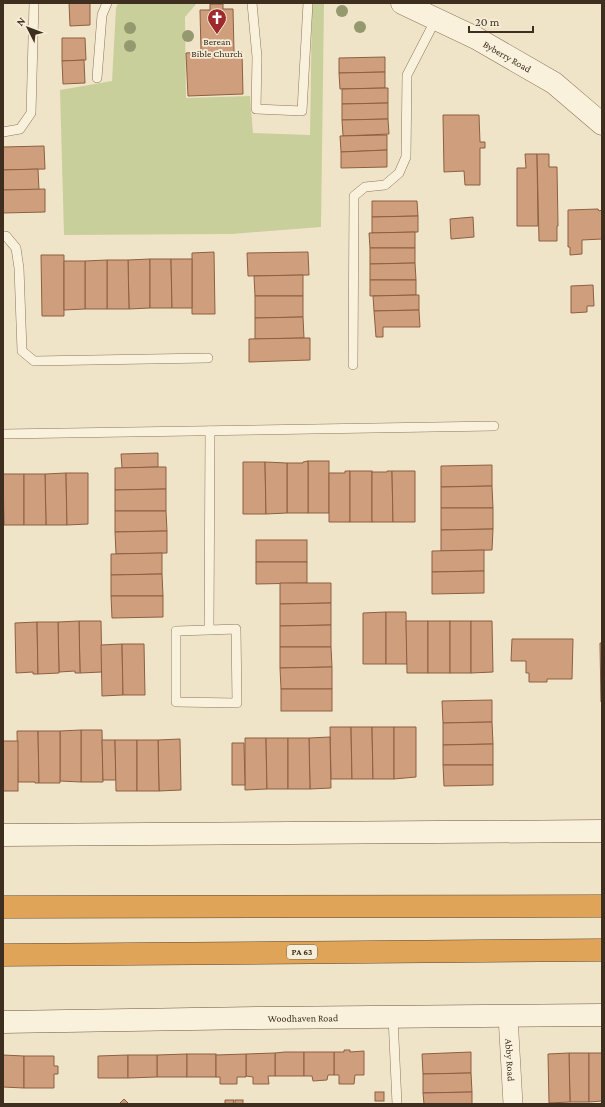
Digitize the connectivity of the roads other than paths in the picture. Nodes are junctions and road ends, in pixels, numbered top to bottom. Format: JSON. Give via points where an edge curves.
{"nodes":[{"id":1,"x":34,"y":3,"type":"edge"},
{"id":2,"x":107,"y":3,"type":"edge"},
{"id":3,"x":252,"y":3,"type":"edge"},
{"id":4,"x":308,"y":3,"type":"edge"},
{"id":5,"x":402,"y":3,"type":"edge"},
{"id":6,"x":436,"y":19,"type":"junction"},
{"id":7,"x":97,"y":78,"type":"dead end"},
{"id":8,"x":600,"y":120,"type":"edge"},
{"id":9,"x":3,"y":132,"type":"edge"},
{"id":10,"x":3,"y":236,"type":"edge"},
{"id":11,"x":208,"y":358,"type":"dead end"},
{"id":12,"x":353,"y":365,"type":"dead end"},
{"id":13,"x":494,"y":426,"type":"dead end"},
{"id":14,"x":210,"y":431,"type":"junction"},
{"id":15,"x":3,"y":434,"type":"edge"},
{"id":16,"x":209,"y":630,"type":"junction"},
{"id":17,"x":602,"y":831,"type":"edge"},
{"id":18,"x":3,"y":835,"type":"edge"},
{"id":19,"x":602,"y":894,"type":"edge"},
{"id":20,"x":416,"y":906,"type":"junction"},
{"id":21,"x":602,"y":906,"type":"edge"},
{"id":22,"x":3,"y":907,"type":"edge"},
{"id":23,"x":602,"y":950,"type":"edge"},
{"id":24,"x":3,"y":955,"type":"edge"},
{"id":25,"x":602,"y":1015,"type":"edge"},
{"id":26,"x":508,"y":1016,"type":"junction"},
{"id":27,"x":393,"y":1017,"type":"junction"},
{"id":28,"x":3,"y":1022,"type":"edge"},
{"id":29,"x":397,"y":1104,"type":"edge"},
{"id":30,"x":513,"y":1104,"type":"edge"}],
"edges":[{"from":1,"to":9,"type":"lane","via":[[31,113],[20,129]]},
{"from":2,"to":7,"type":"lane","via":[[102,14]]},
{"from":3,"to":4,"type":"lane","via":[[257,57],[256,109],[302,112]]},
{"from":5,"to":6,"type":"main road","name":"Byberry Road"},
{"from":6,"to":8,"type":"main road","name":"Byberry Road","via":[[476,38],[554,83]]},
{"from":6,"to":12,"type":"lane","via":[[407,75],[406,157],[399,173],[385,185],[365,187],[354,196]]},
{"from":10,"to":11,"type":"lane","via":[[6,236],[16,248],[22,351],[34,361]]},
{"from":13,"to":14,"type":"lane"},
{"from":14,"to":15,"type":"lane"},
{"from":14,"to":16,"type":"lane"},
{"from":16,"to":16,"type":"lane","via":[[176,631],[176,702],[237,703],[236,629]]},
{"from":17,"to":18,"type":"main road"},
{"from":19,"to":20,"type":"highway"},
{"from":20,"to":21,"type":"highway"},
{"from":20,"to":22,"type":"highway"},
{"from":23,"to":24,"type":"highway","number":"PA 63"},
{"from":25,"to":26,"type":"main road","name":"Woodhaven Road"},
{"from":26,"to":27,"type":"main road","name":"Woodhaven Road"},
{"from":26,"to":30,"type":"street","name":"Abby Road"},
{"from":27,"to":28,"type":"main road","name":"Woodhaven Road"},
{"from":27,"to":29,"type":"lane"}]}
